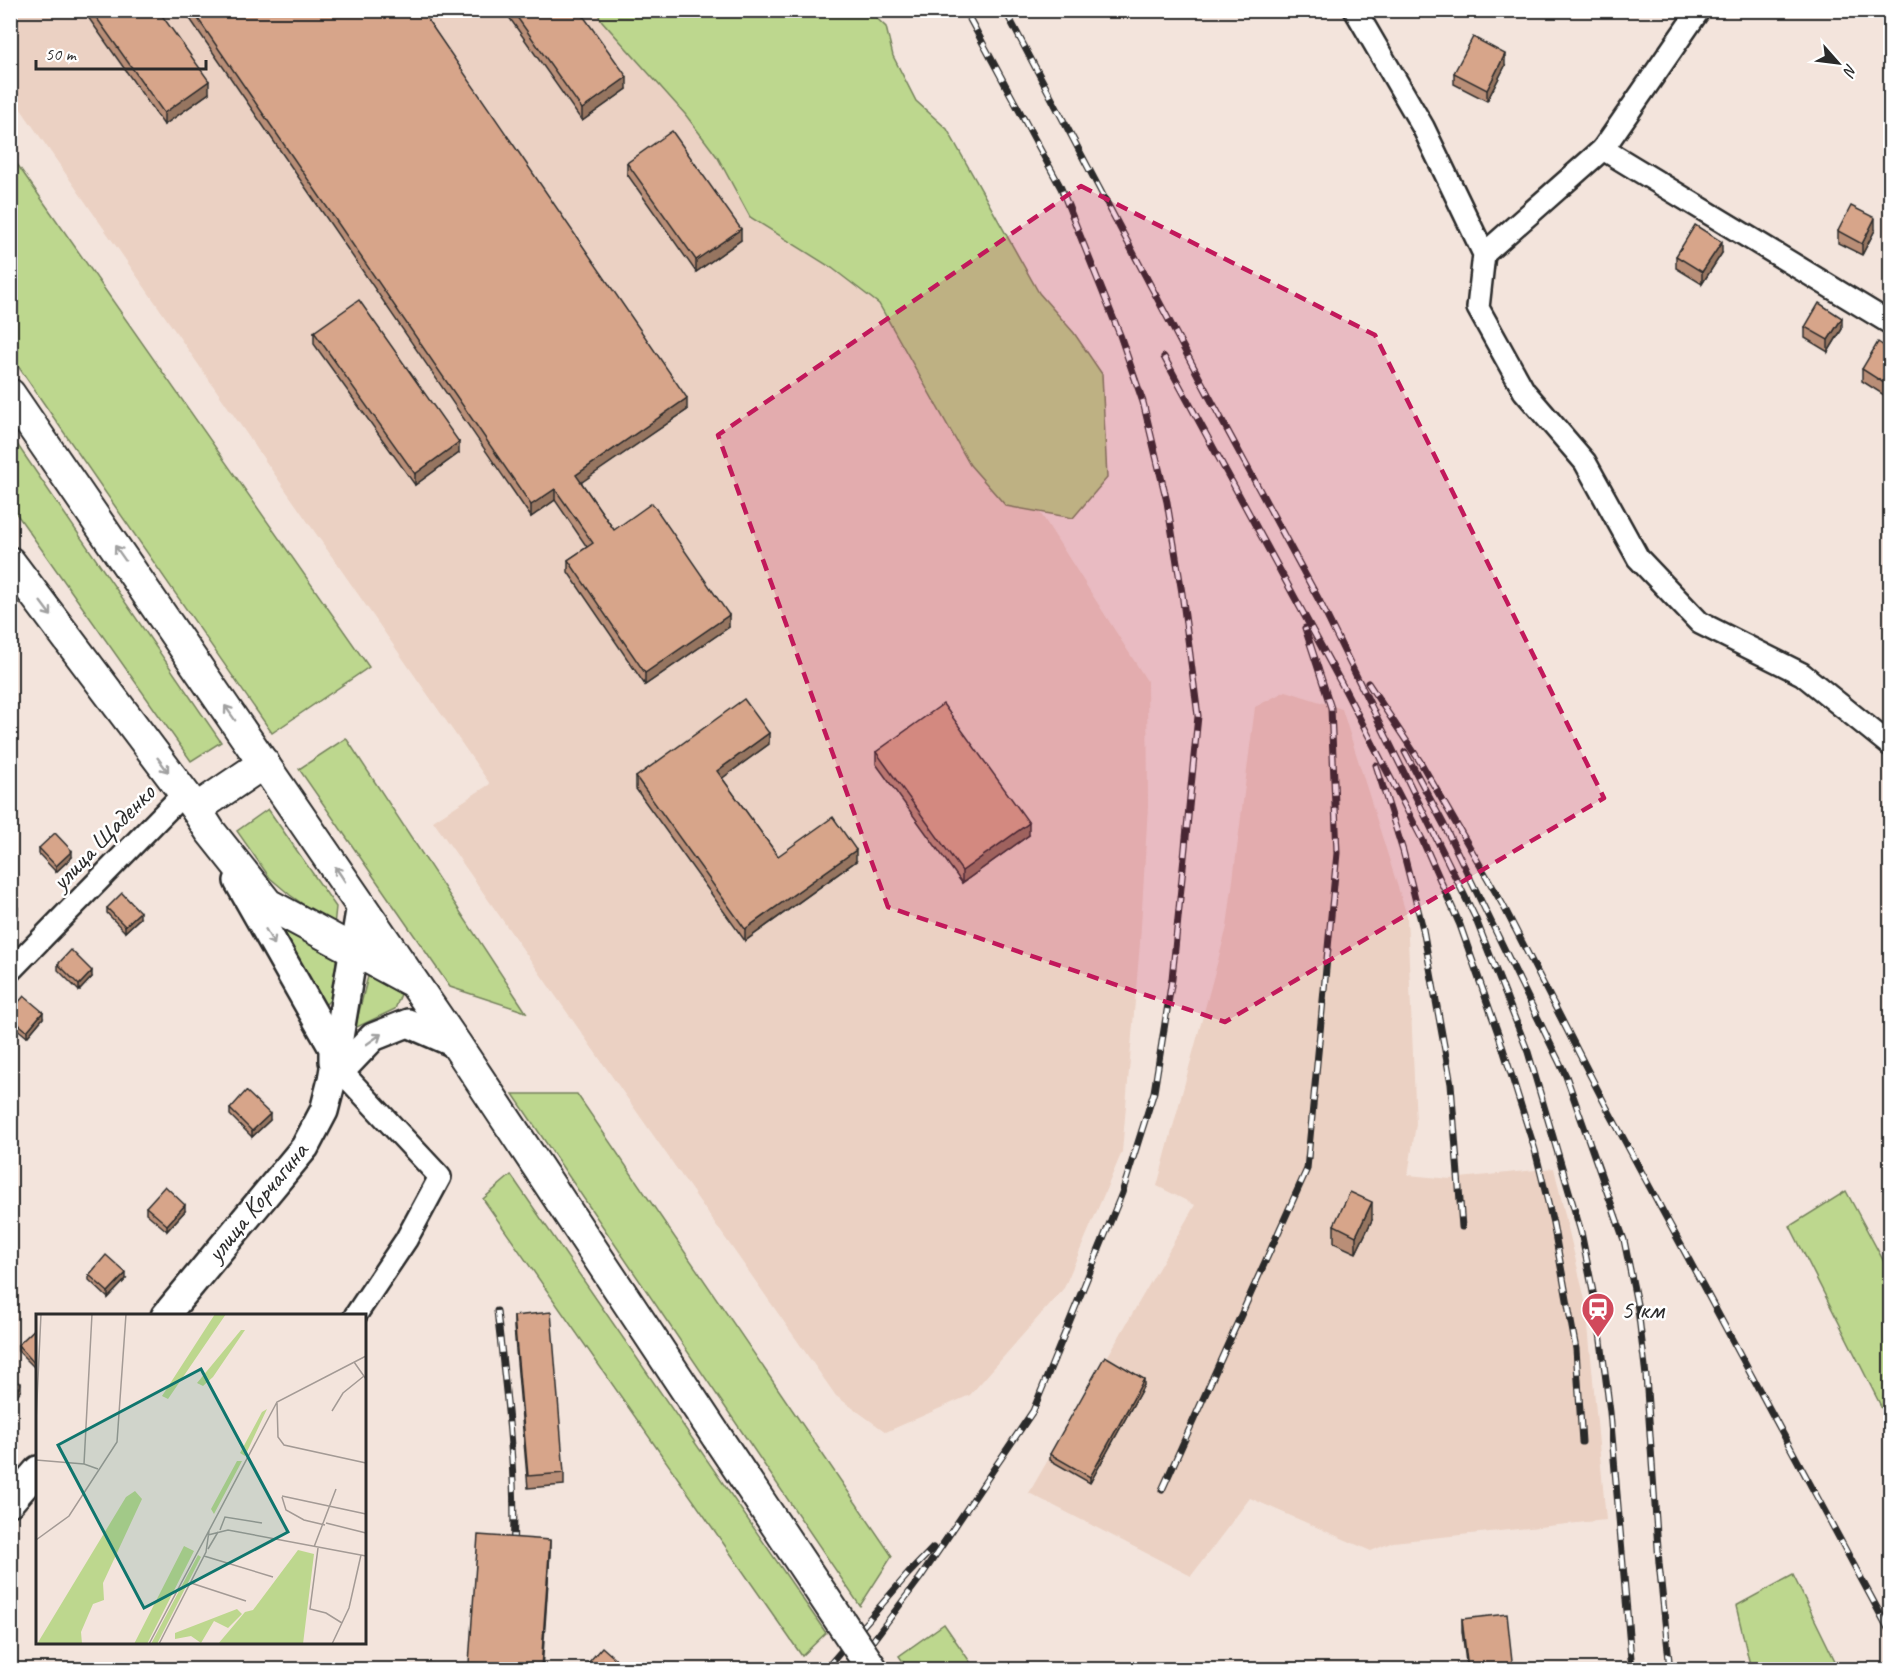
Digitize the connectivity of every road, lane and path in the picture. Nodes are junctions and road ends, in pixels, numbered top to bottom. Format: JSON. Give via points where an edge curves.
{"nodes":[{"id":1,"x":1354,"y":10,"type":"edge"},
{"id":2,"x":1700,"y":10,"type":"edge"},
{"id":3,"x":1604,"y":149,"type":"junction"},
{"id":4,"x":1484,"y":254,"type":"junction"},
{"id":5,"x":1890,"y":323,"type":"edge"},
{"id":6,"x":10,"y":394,"type":"edge"},
{"id":7,"x":10,"y":562,"type":"edge"},
{"id":8,"x":1890,"y":745,"type":"edge"},
{"id":9,"x":264,"y":763,"type":"junction"},
{"id":10,"x":197,"y":811,"type":"junction"},
{"id":11,"x":361,"y":905,"type":"junction"},
{"id":12,"x":354,"y":950,"type":"junction"},
{"id":13,"x":10,"y":971,"type":"edge"},
{"id":14,"x":415,"y":984,"type":"junction"},
{"id":15,"x":456,"y":1044,"type":"junction"},
{"id":16,"x":337,"y":1075,"type":"junction"},
{"id":17,"x":167,"y":1314,"type":"edge"},
{"id":18,"x":356,"y":1314,"type":"edge"},
{"id":19,"x":36,"y":1472,"type":"edge"},
{"id":20,"x":10,"y":1502,"type":"edge"},
{"id":21,"x":873,"y":1670,"type":"edge"}],
"edges":[{"from":1,"to":4,"type":"street","via":[[1423,127]]},
{"from":2,"to":3,"type":"street"},
{"from":3,"to":4,"type":"street"},
{"from":3,"to":5,"type":"street"},
{"from":4,"to":8,"type":"street","via":[[1478,308],[1524,391],[1585,462],[1638,558],[1700,623],[1802,674]]},
{"from":9,"to":6,"type":"main road","one_way":true},
{"from":7,"to":10,"type":"main road","one_way":true},
{"from":9,"to":10,"type":"main road"},
{"from":11,"to":9,"type":"main road","one_way":true},
{"from":10,"to":12,"type":"main road","via":[[268,903]]},
{"from":10,"to":13,"type":"street","name":"улица Щаденко"},
{"from":10,"to":16,"type":"street","one_way":true,"via":[[333,1048]]},
{"from":11,"to":12,"type":"street"},
{"from":11,"to":14,"type":"main road"},
{"from":12,"to":14,"type":"main road"},
{"from":12,"to":16,"type":"street"},
{"from":14,"to":15,"type":"main road"},
{"from":16,"to":15,"type":"street","one_way":true,"via":[[373,1037],[408,1023]]},
{"from":15,"to":21,"type":"main road","bridge":true},
{"from":16,"to":17,"type":"street","name":"улица Корчагина","via":[[305,1147]]},
{"from":16,"to":18,"type":"street","via":[[440,1177],[406,1240]]},
{"from":19,"to":20,"type":"street"}]}
